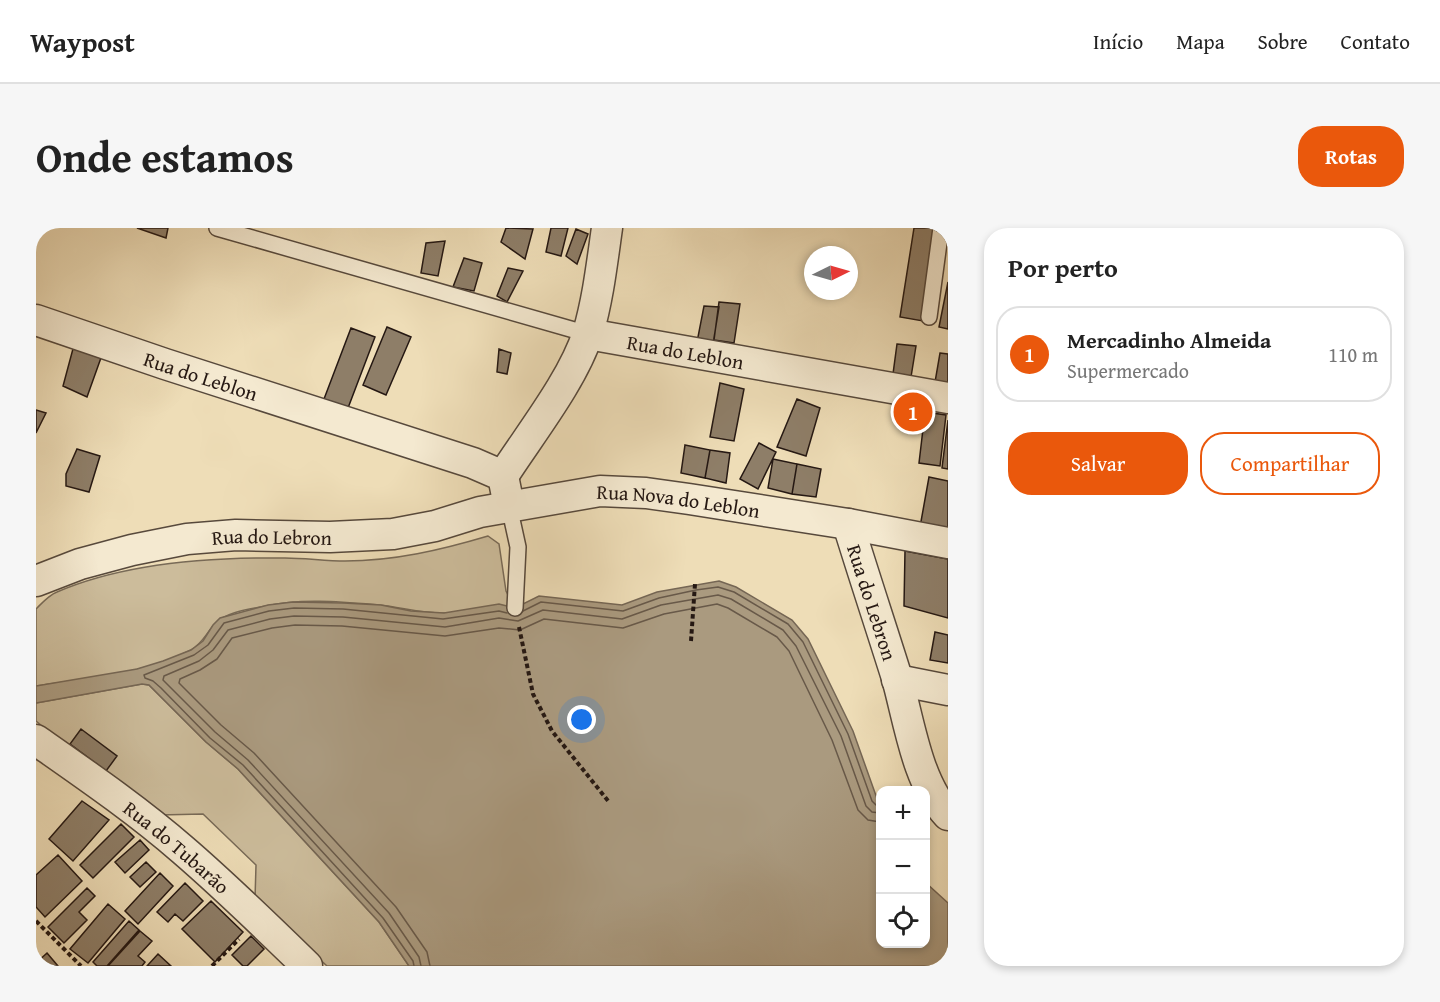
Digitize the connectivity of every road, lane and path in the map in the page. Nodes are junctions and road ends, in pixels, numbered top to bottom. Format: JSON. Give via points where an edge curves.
{"nodes":[{"id":1,"x":217,"y":228,"type":"edge"},
{"id":2,"x":607,"y":228,"type":"edge"},
{"id":3,"x":941,"y":228,"type":"edge"},
{"id":4,"x":929,"y":317,"type":"dead end"},
{"id":5,"x":36,"y":321,"type":"edge"},
{"id":6,"x":588,"y":334,"type":"junction"},
{"id":7,"x":948,"y":398,"type":"edge"},
{"id":8,"x":502,"y":476,"type":"junction"},
{"id":9,"x":509,"y":506,"type":"junction"},
{"id":10,"x":848,"y":524,"type":"junction"},
{"id":11,"x":948,"y":543,"type":"edge"},
{"id":12,"x":36,"y":581,"type":"edge"},
{"id":13,"x":695,"y":584,"type":"dead end"},
{"id":14,"x":515,"y":608,"type":"joint"},
{"id":15,"x":691,"y":641,"type":"dead end"},
{"id":16,"x":897,"y":680,"type":"junction"},
{"id":17,"x":948,"y":690,"type":"edge"},
{"id":18,"x":36,"y":740,"type":"edge"},
{"id":19,"x":609,"y":802,"type":"dead end"},
{"id":20,"x":948,"y":815,"type":"edge"},
{"id":21,"x":258,"y":918,"type":"junction"},
{"id":22,"x":36,"y":921,"type":"edge"},
{"id":23,"x":81,"y":966,"type":"edge"},
{"id":24,"x":212,"y":966,"type":"edge"},
{"id":25,"x":307,"y":966,"type":"edge"}],
"edges":[{"from":1,"to":6,"type":"lane"},
{"from":2,"to":6,"type":"street"},
{"from":3,"to":4,"type":"lane"},
{"from":5,"to":8,"type":"street","name":"Rua do Leblon"},
{"from":6,"to":7,"type":"street","name":"Rua do Leblon"},
{"from":6,"to":8,"type":"street","via":[[570,374]]},
{"from":8,"to":9,"type":"street"},
{"from":9,"to":10,"type":"street","name":"Rua Nova do Leblon","via":[[600,491],[646,493]]},
{"from":9,"to":12,"type":"street","name":"Rua do Lebron","via":[[393,534],[187,539],[111,555]]},
{"from":9,"to":14,"type":"lane","via":[[518,547]]},
{"from":10,"to":11,"type":"street","name":"Rua Nova do Leblon"},
{"from":10,"to":16,"type":"street","name":"Rua do Lebron"},
{"from":13,"to":15,"type":"path"},
{"from":14,"to":19,"type":"path","via":[[533,694],[552,731]]},
{"from":16,"to":17,"type":"street","name":"Rua do Lebron"},
{"from":16,"to":20,"type":"street","name":"Rua do Lebron","via":[[920,767]]},
{"from":18,"to":21,"type":"street","name":"Rua do Tubarão","via":[[182,849]]},
{"from":21,"to":24,"type":"path"},
{"from":21,"to":25,"type":"street","name":"Rua do Tubarão"},
{"from":22,"to":23,"type":"path"}]}
